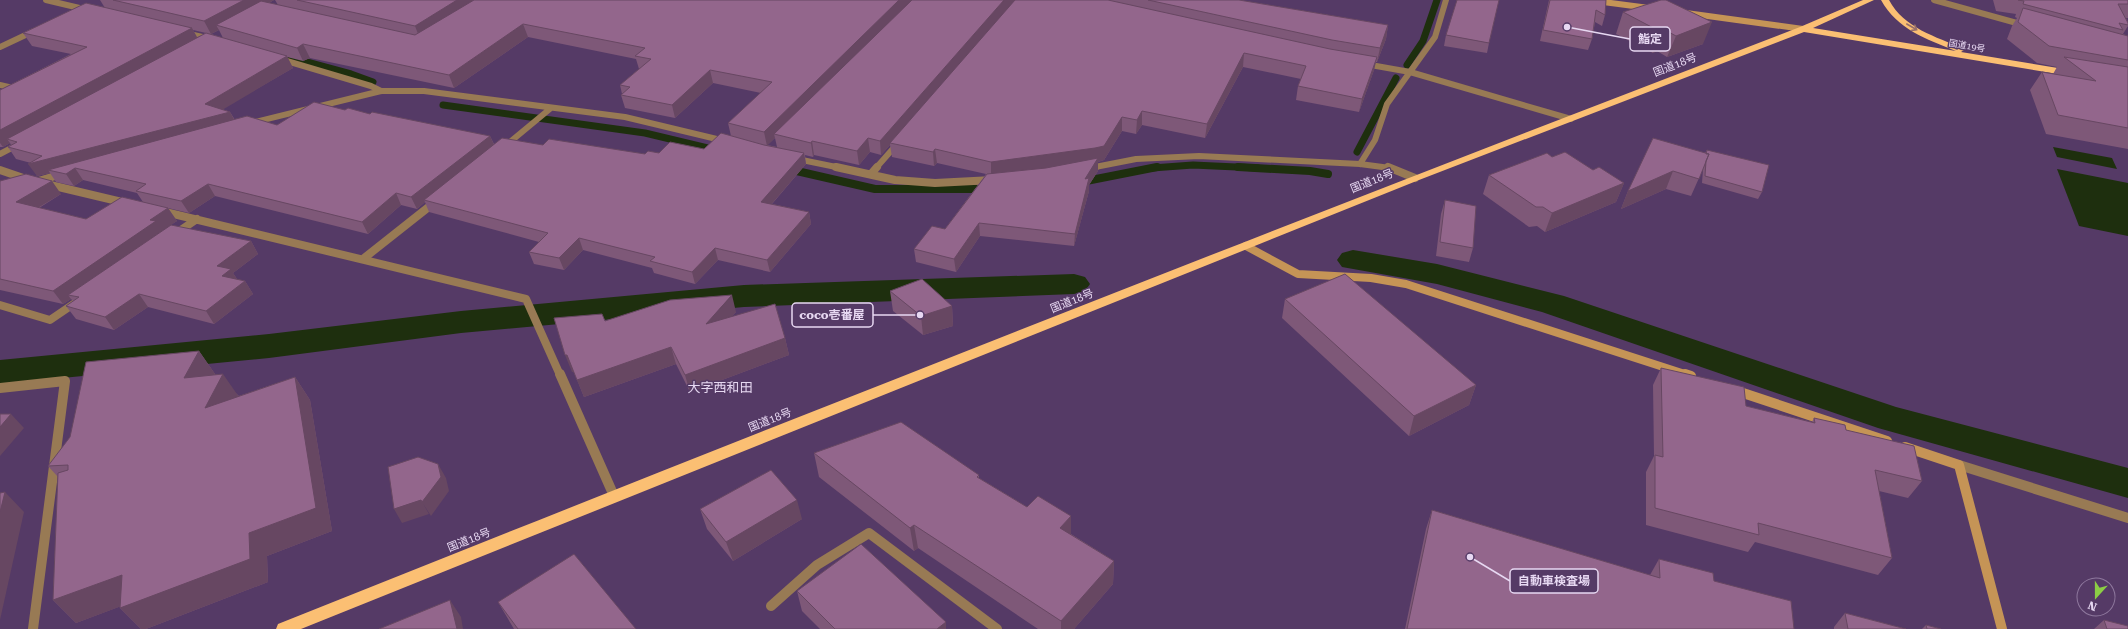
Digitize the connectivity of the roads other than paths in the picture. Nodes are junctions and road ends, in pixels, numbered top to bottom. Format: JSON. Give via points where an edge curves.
{"nodes":[{"id":1,"x":46,"y":0,"type":"edge"},
{"id":2,"x":1446,"y":0,"type":"edge"},
{"id":3,"x":1588,"y":0,"type":"edge"},
{"id":4,"x":1870,"y":0,"type":"edge"},
{"id":5,"x":1885,"y":0,"type":"edge"},
{"id":6,"x":1934,"y":0,"type":"edge"},
{"id":7,"x":82,"y":8,"type":"junction"},
{"id":8,"x":1658,"y":10,"type":"edge"},
{"id":9,"x":97,"y":12,"type":"edge"},
{"id":10,"x":1681,"y":13,"type":"edge"},
{"id":11,"x":68,"y":15,"type":"edge"},
{"id":12,"x":2035,"y":27,"type":"edge"},
{"id":13,"x":41,"y":28,"type":"edge"},
{"id":14,"x":1803,"y":29,"type":"junction"},
{"id":15,"x":182,"y":32,"type":"edge"},
{"id":16,"x":219,"y":38,"type":"edge"},
{"id":17,"x":212,"y":39,"type":"junction"},
{"id":18,"x":198,"y":46,"type":"edge"},
{"id":19,"x":0,"y":47,"type":"edge"},
{"id":20,"x":272,"y":57,"type":"edge"},
{"id":21,"x":1978,"y":58,"type":"junction"},
{"id":22,"x":1359,"y":63,"type":"edge"},
{"id":23,"x":1410,"y":72,"type":"junction"},
{"id":24,"x":2081,"y":75,"type":"edge"},
{"id":25,"x":0,"y":85,"type":"edge"},
{"id":26,"x":381,"y":92,"type":"junction"},
{"id":27,"x":0,"y":98,"type":"edge"},
{"id":28,"x":549,"y":110,"type":"junction"},
{"id":29,"x":1570,"y":119,"type":"junction"},
{"id":30,"x":246,"y":125,"type":"edge"},
{"id":31,"x":27,"y":139,"type":"edge"},
{"id":32,"x":902,"y":139,"type":"edge"},
{"id":33,"x":731,"y":142,"type":"edge"},
{"id":34,"x":498,"y":151,"type":"edge"},
{"id":35,"x":0,"y":154,"type":"edge"},
{"id":36,"x":790,"y":157,"type":"edge"},
{"id":37,"x":1360,"y":164,"type":"junction"},
{"id":38,"x":0,"y":170,"type":"edge"},
{"id":39,"x":1077,"y":171,"type":"edge"},
{"id":40,"x":73,"y":172,"type":"edge"},
{"id":41,"x":871,"y":174,"type":"junction"},
{"id":42,"x":1415,"y":178,"type":"junction"},
{"id":43,"x":999,"y":179,"type":"edge"},
{"id":44,"x":35,"y":182,"type":"junction"},
{"id":45,"x":21,"y":185,"type":"edge"},
{"id":46,"x":443,"y":195,"type":"edge"},
{"id":47,"x":136,"y":205,"type":"edge"},
{"id":48,"x":151,"y":208,"type":"edge"},
{"id":49,"x":196,"y":219,"type":"junction"},
{"id":50,"x":171,"y":237,"type":"edge"},
{"id":51,"x":1246,"y":246,"type":"junction"},
{"id":52,"x":363,"y":259,"type":"junction"},
{"id":53,"x":82,"y":298,"type":"edge"},
{"id":54,"x":0,"y":305,"type":"edge"},
{"id":55,"x":1696,"y":377,"type":"edge"},
{"id":56,"x":1726,"y":387,"type":"edge"},
{"id":57,"x":0,"y":388,"type":"edge"},
{"id":58,"x":1959,"y":465,"type":"junction"},
{"id":59,"x":614,"y":496,"type":"junction"},
{"id":60,"x":2128,"y":518,"type":"edge"},
{"id":61,"x":771,"y":606,"type":"dead end"},
{"id":62,"x":33,"y":629,"type":"edge"},
{"id":63,"x":284,"y":629,"type":"edge"},
{"id":64,"x":997,"y":629,"type":"edge"},
{"id":65,"x":2002,"y":629,"type":"edge"}],
"edges":[{"from":1,"to":7,"type":"street"},
{"from":2,"to":23,"type":"street","via":[[1435,36]]},
{"from":3,"to":8,"type":"street"},
{"from":4,"to":14,"type":"highway","name":"国道18号"},
{"from":5,"to":21,"type":"highway","one_way":true,"via":[[1889,9],[1908,26]]},
{"from":6,"to":12,"type":"street"},
{"from":7,"to":9,"type":"street"},
{"from":7,"to":11,"type":"street"},
{"from":10,"to":14,"type":"street"},
{"from":13,"to":19,"type":"street"},
{"from":14,"to":21,"type":"highway","name":"国道19号"},
{"from":14,"to":29,"type":"highway","name":"国道18号"},
{"from":15,"to":17,"type":"street"},
{"from":16,"to":17,"type":"street"},
{"from":17,"to":18,"type":"street"},
{"from":20,"to":26,"type":"street","via":[[370,86]]},
{"from":21,"to":24,"type":"highway","name":"国道19号"},
{"from":22,"to":23,"type":"street"},
{"from":23,"to":29,"type":"street"},
{"from":23,"to":37,"type":"street","via":[[1387,104],[1375,140]]},
{"from":25,"to":27,"type":"street","via":[[17,89]]},
{"from":26,"to":28,"type":"street","via":[[424,91]]},
{"from":26,"to":30,"type":"street","via":[[348,98]]},
{"from":28,"to":33,"type":"street","via":[[626,117]]},
{"from":28,"to":34,"type":"street"},
{"from":29,"to":42,"type":"highway","name":"国道18号"},
{"from":31,"to":35,"type":"street"},
{"from":32,"to":41,"type":"street"},
{"from":36,"to":41,"type":"street"},
{"from":37,"to":39,"type":"street","via":[[1199,156],[1136,158]]},
{"from":37,"to":42,"type":"street","via":[[1387,167]]},
{"from":38,"to":44,"type":"street"},
{"from":40,"to":44,"type":"street"},
{"from":41,"to":43,"type":"street","via":[[895,180],[935,183]]},
{"from":42,"to":51,"type":"highway","name":"国道18号"},
{"from":44,"to":45,"type":"street"},
{"from":44,"to":47,"type":"street"},
{"from":46,"to":52,"type":"street"},
{"from":48,"to":49,"type":"street"},
{"from":49,"to":50,"type":"street"},
{"from":49,"to":52,"type":"street"},
{"from":51,"to":55,"type":"street","via":[[1298,274],[1371,278],[1406,284]]},
{"from":51,"to":59,"type":"highway","name":"国道18号"},
{"from":52,"to":59,"type":"street","via":[[526,298]]},
{"from":53,"to":54,"type":"street","via":[[50,320]]},
{"from":56,"to":58,"type":"street"},
{"from":57,"to":62,"type":"street","via":[[65,381]]},
{"from":58,"to":60,"type":"street"},
{"from":58,"to":65,"type":"street"},
{"from":59,"to":63,"type":"highway","name":"国道18号"},
{"from":61,"to":64,"type":"street","via":[[817,565],[870,533]]}]}
